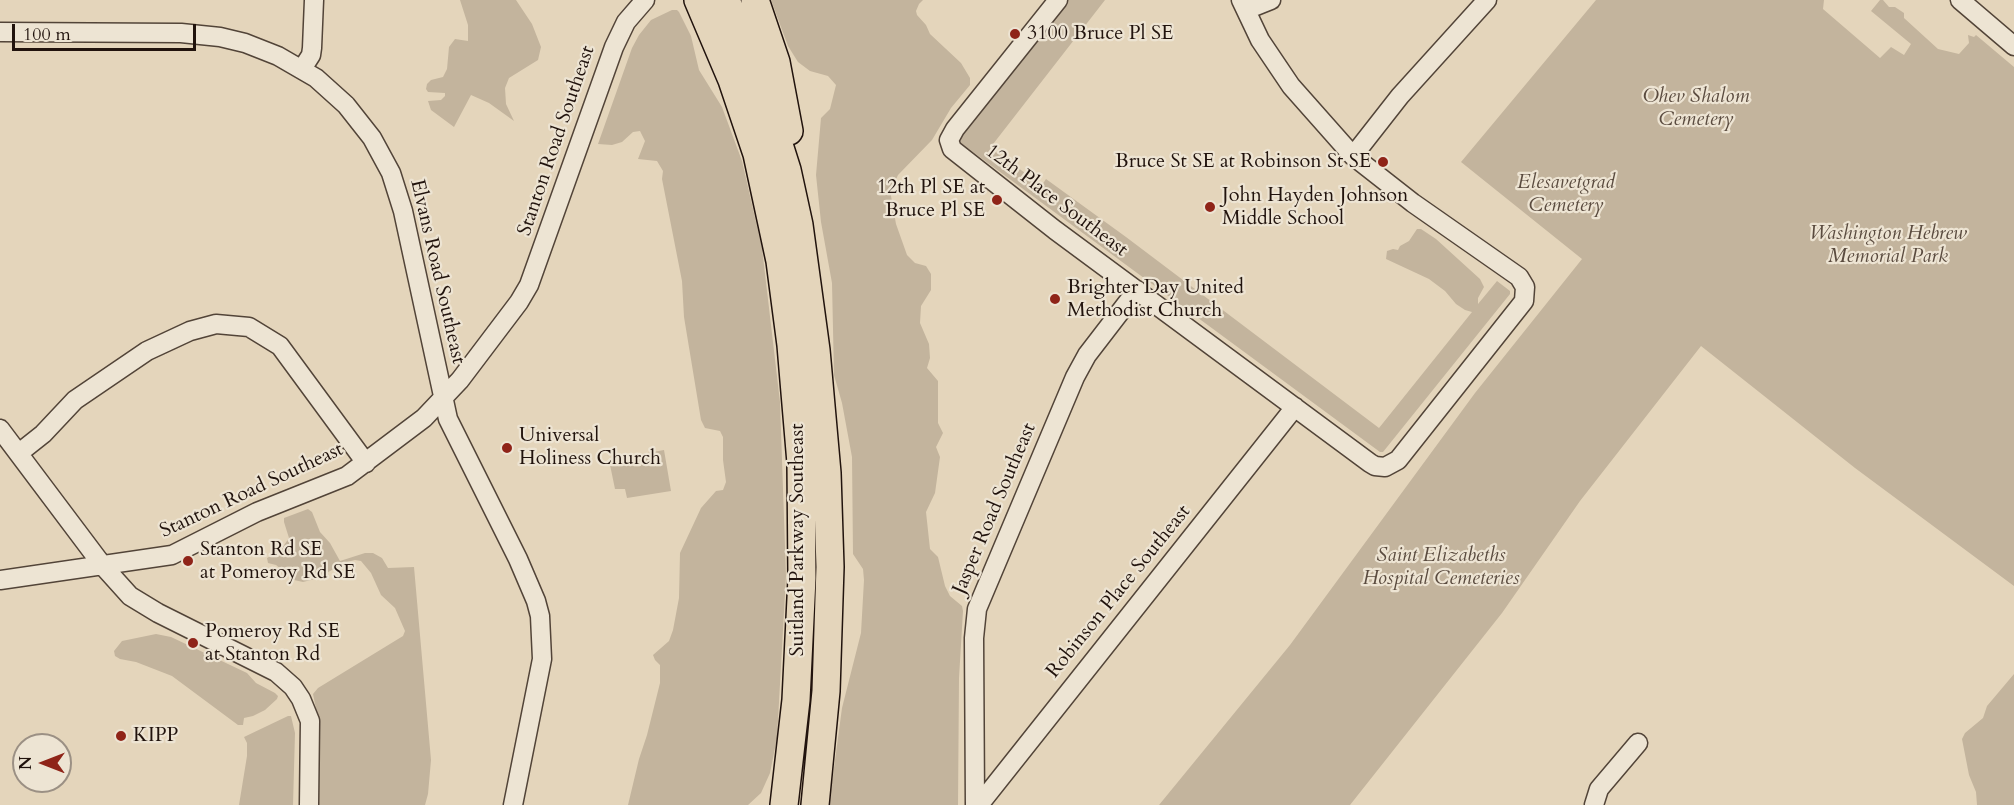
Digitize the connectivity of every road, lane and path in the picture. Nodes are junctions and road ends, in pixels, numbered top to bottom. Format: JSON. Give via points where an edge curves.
{"nodes":[{"id":1,"x":314,"y":0,"type":"edge"},
{"id":2,"x":645,"y":0,"type":"edge"},
{"id":3,"x":698,"y":0,"type":"edge"},
{"id":4,"x":726,"y":0,"type":"edge"},
{"id":5,"x":755,"y":0,"type":"edge"},
{"id":6,"x":1058,"y":0,"type":"edge"},
{"id":7,"x":1271,"y":0,"type":"edge"},
{"id":8,"x":1486,"y":0,"type":"edge"},
{"id":9,"x":1960,"y":0,"type":"edge"},
{"id":10,"x":1244,"y":5,"type":"edge"},
{"id":11,"x":0,"y":32,"type":"edge"},
{"id":12,"x":2014,"y":46,"type":"edge"},
{"id":13,"x":302,"y":69,"type":"junction"},
{"id":14,"x":1353,"y":156,"type":"junction"},
{"id":15,"x":799,"y":225,"type":"junction"},
{"id":16,"x":1137,"y":290,"type":"junction"},
{"id":17,"x":443,"y":399,"type":"junction"},
{"id":18,"x":1295,"y":407,"type":"junction"},
{"id":19,"x":0,"y":429,"type":"edge"},
{"id":20,"x":19,"y":453,"type":"junction"},
{"id":21,"x":366,"y":463,"type":"junction"},
{"id":22,"x":103,"y":566,"type":"junction"},
{"id":23,"x":0,"y":580,"type":"edge"},
{"id":24,"x":1638,"y":744,"type":"dead end"},
{"id":25,"x":309,"y":805,"type":"edge"},
{"id":26,"x":513,"y":805,"type":"edge"},
{"id":27,"x":784,"y":805,"type":"edge"},
{"id":28,"x":815,"y":805,"type":"edge"},
{"id":29,"x":977,"y":805,"type":"edge"},
{"id":30,"x":1594,"y":805,"type":"edge"}],
"edges":[{"from":1,"to":13,"type":"street","via":[[311,55]]},
{"from":2,"to":17,"type":"street","name":"Stanton Road Southeast","via":[[626,22],[614,47],[529,285]]},
{"from":3,"to":27,"type":"highway","name":"Suitland Parkway Southeast","via":[[732,80],[757,154],[780,261],[791,345],[801,473],[801,598],[796,700]]},
{"from":4,"to":15,"type":"highway","name":"Suitland Parkway Southeast","via":[[774,127]]},
{"from":5,"to":15,"type":"highway","via":[[771,44],[784,100]]},
{"from":6,"to":16,"type":"street","name":"12th Place Southeast","via":[[955,129],[950,145],[955,154]]},
{"from":7,"to":10,"type":"street"},
{"from":8,"to":14,"type":"street","via":[[1400,96]]},
{"from":9,"to":12,"type":"street"},
{"from":10,"to":14,"type":"street","via":[[1260,40],[1291,86]]},
{"from":11,"to":13,"type":"street","name":"Elvans Road Southeast","via":[[165,32],[213,36],[245,42]]},
{"from":13,"to":17,"type":"street","name":"Elvans Road Southeast","via":[[353,113],[391,173],[403,211]]},
{"from":14,"to":18,"type":"street","name":"12th Place Southeast","via":[[1520,277],[1526,291],[1524,301],[1394,464],[1375,466]]},
{"from":15,"to":28,"type":"highway","name":"Suitland Parkway Southeast","via":[[823,413],[829,505],[829,639]]},
{"from":16,"to":18,"type":"street","name":"12th Place Southeast"},
{"from":16,"to":29,"type":"street","name":"Jasper Road Southeast","via":[[1075,377],[977,609]]},
{"from":17,"to":21,"type":"street","name":"Stanton Road Southeast"},
{"from":17,"to":26,"type":"street","name":"Elvans Road Southeast","via":[[448,419],[518,559],[540,616],[542,659]]},
{"from":18,"to":29,"type":"street","name":"Robinson Place Southeast"},
{"from":19,"to":20,"type":"street"},
{"from":20,"to":21,"type":"street","via":[[75,400],[147,351],[216,324],[249,327],[280,346]]},
{"from":20,"to":22,"type":"street"},
{"from":21,"to":22,"type":"street","name":"Stanton Road Southeast","via":[[336,481],[257,512],[178,553]]},
{"from":22,"to":23,"type":"street","name":"Stanton Road Southeast"},
{"from":22,"to":25,"type":"street","via":[[138,602],[272,670],[293,687],[306,709],[310,728]]},
{"from":24,"to":30,"type":"street","via":[[1599,789]]}]}
